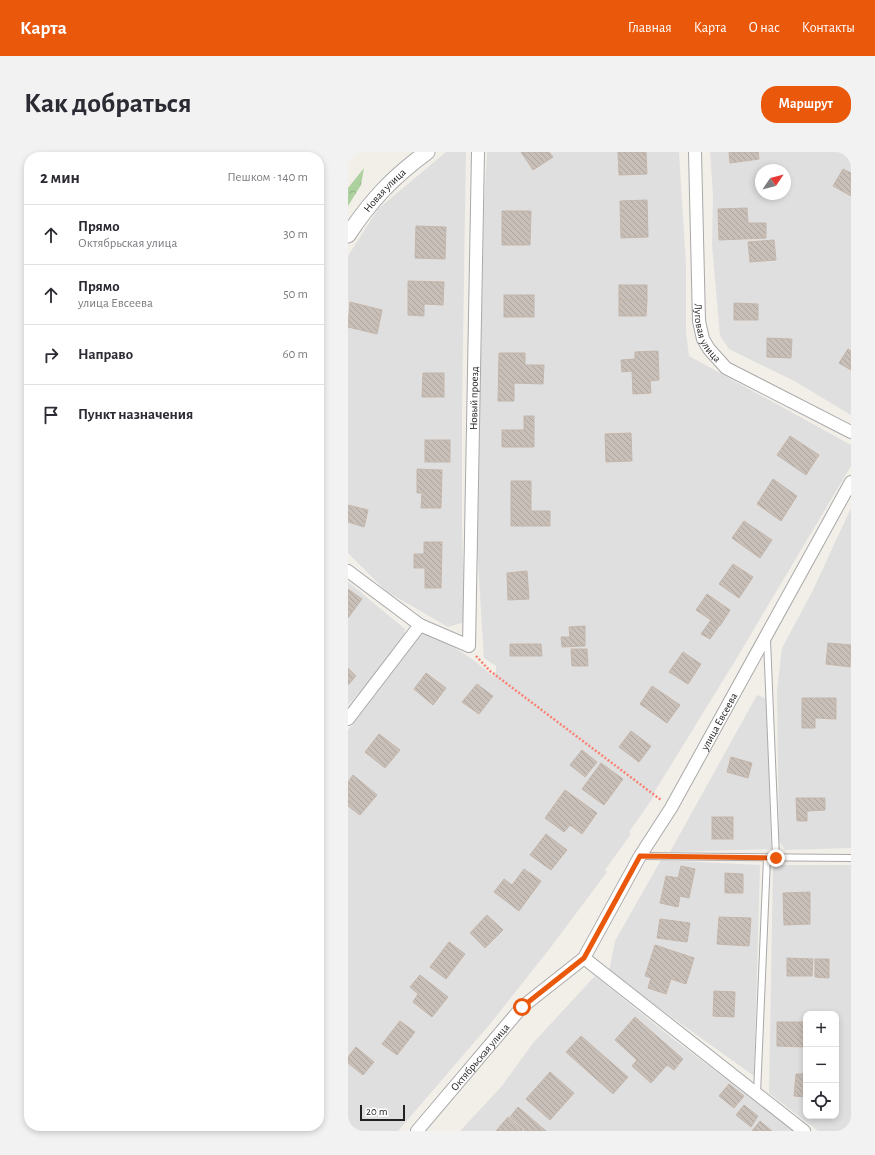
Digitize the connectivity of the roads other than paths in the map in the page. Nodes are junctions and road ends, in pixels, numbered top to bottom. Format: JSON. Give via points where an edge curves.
{"nodes":[{"id":1,"x":427,"y":152,"type":"edge"},
{"id":2,"x":478,"y":152,"type":"edge"},
{"id":3,"x":695,"y":152,"type":"edge"},
{"id":4,"x":348,"y":235,"type":"edge"},
{"id":5,"x":851,"y":432,"type":"edge"},
{"id":6,"x":851,"y":482,"type":"edge"},
{"id":7,"x":348,"y":571,"type":"edge"},
{"id":8,"x":420,"y":625,"type":"junction"},
{"id":9,"x":766,"y":635,"type":"junction"},
{"id":10,"x":348,"y":718,"type":"edge"},
{"id":11,"x":640,"y":856,"type":"junction"},
{"id":12,"x":767,"y":858,"type":"junction"},
{"id":13,"x":776,"y":858,"type":"junction"},
{"id":14,"x":851,"y":858,"type":"edge"},
{"id":15,"x":584,"y":958,"type":"junction"},
{"id":16,"x":757,"y":1095,"type":"junction"},
{"id":17,"x":417,"y":1131,"type":"edge"},
{"id":18,"x":804,"y":1131,"type":"edge"}],
"edges":[{"from":1,"to":4,"type":"street","name":"Новая улица","via":[[375,196]]},
{"from":2,"to":8,"type":"street","name":"Новый проезд","via":[[469,646]]},
{"from":3,"to":5,"type":"street","name":"Луговая улица","via":[[699,320],[703,339],[729,371]]},
{"from":6,"to":9,"type":"street","name":"улица Евсеева"},
{"from":7,"to":8,"type":"street"},
{"from":8,"to":10,"type":"street"},
{"from":9,"to":11,"type":"street","name":"улица Евсеева","via":[[671,808]]},
{"from":9,"to":13,"type":"lane"},
{"from":11,"to":12,"type":"lane"},
{"from":11,"to":15,"type":"street","name":"улица Евсеева"},
{"from":12,"to":13,"type":"lane"},
{"from":12,"to":16,"type":"lane"},
{"from":13,"to":14,"type":"lane"},
{"from":15,"to":16,"type":"street"},
{"from":15,"to":17,"type":"street","name":"Октябрьская улица","via":[[522,1007]]},
{"from":16,"to":18,"type":"street"}]}
